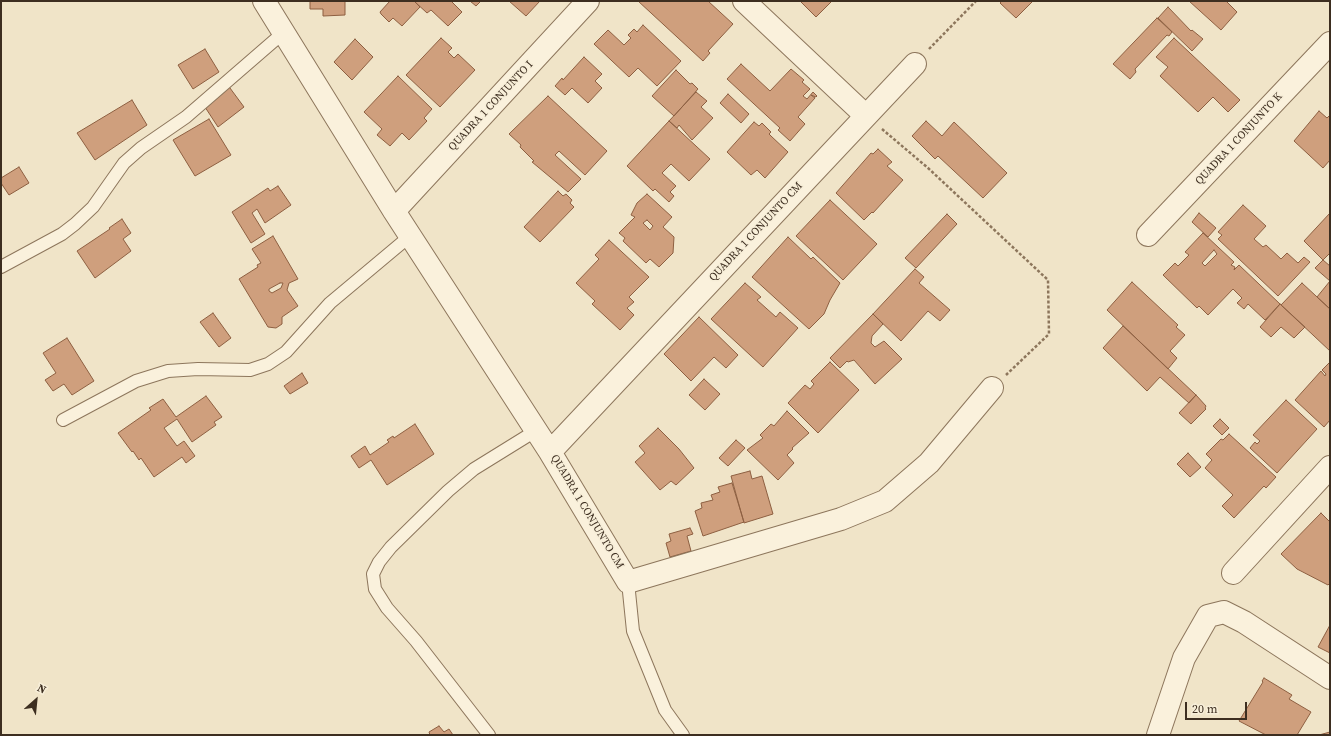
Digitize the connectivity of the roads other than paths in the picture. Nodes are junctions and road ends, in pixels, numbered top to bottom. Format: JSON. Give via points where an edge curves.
{"nodes":[{"id":1,"x":264,"y":1,"type":"edge"},
{"id":2,"x":588,"y":1,"type":"edge"},
{"id":3,"x":744,"y":1,"type":"edge"},
{"id":4,"x":283,"y":33,"type":"junction"},
{"id":5,"x":1330,"y":43,"type":"edge"},
{"id":6,"x":915,"y":64,"type":"road end"},
{"id":7,"x":865,"y":115,"type":"junction"},
{"id":8,"x":394,"y":211,"type":"junction"},
{"id":9,"x":1148,"y":235,"type":"dead end"},
{"id":10,"x":410,"y":236,"type":"junction"},
{"id":11,"x":1,"y":268,"type":"edge"},
{"id":12,"x":992,"y":388,"type":"road end"},
{"id":13,"x":63,"y":420,"type":"dead end"},
{"id":14,"x":537,"y":430,"type":"junction"},
{"id":15,"x":550,"y":452,"type":"junction"},
{"id":16,"x":1330,"y":467,"type":"edge"},
{"id":17,"x":1233,"y":573,"type":"dead end"},
{"id":18,"x":628,"y":582,"type":"junction"},
{"id":19,"x":1330,"y":678,"type":"edge"},
{"id":20,"x":489,"y":735,"type":"edge"},
{"id":21,"x":683,"y":735,"type":"edge"},
{"id":22,"x":1158,"y":735,"type":"edge"}],
"edges":[{"from":1,"to":4,"type":"street"},
{"from":2,"to":8,"type":"street","name":"QUADRA 1 CONJUNTO I"},
{"from":3,"to":7,"type":"street"},
{"from":4,"to":8,"type":"street"},
{"from":4,"to":11,"type":"lane","via":[[186,117],[124,163],[93,206],[75,224]]},
{"from":5,"to":9,"type":"street","name":"QUADRA 1 CONJUNTO K"},
{"from":6,"to":7,"type":"street","name":"QUADRA 1 CONJUNTO CM"},
{"from":7,"to":15,"type":"street","name":"QUADRA 1 CONJUNTO CM"},
{"from":8,"to":10,"type":"street"},
{"from":10,"to":13,"type":"lane","via":[[330,303],[286,352],[268,364],[250,370],[168,371],[136,381]]},
{"from":10,"to":14,"type":"street"},
{"from":12,"to":18,"type":"street","name":"QUADRA 1 CONJUNTO CM","via":[[929,463],[885,501],[841,519]]},
{"from":14,"to":15,"type":"street"},
{"from":14,"to":20,"type":"lane","via":[[474,469],[448,491],[391,547],[373,574],[375,589],[387,608]]},
{"from":15,"to":18,"type":"street","name":"QUADRA 1 CONJUNTO CM"},
{"from":16,"to":17,"type":"street"},
{"from":18,"to":21,"type":"lane","via":[[633,631],[665,710]]},
{"from":19,"to":22,"type":"street","via":[[1244,622],[1224,612],[1208,616],[1184,658]]}]}
